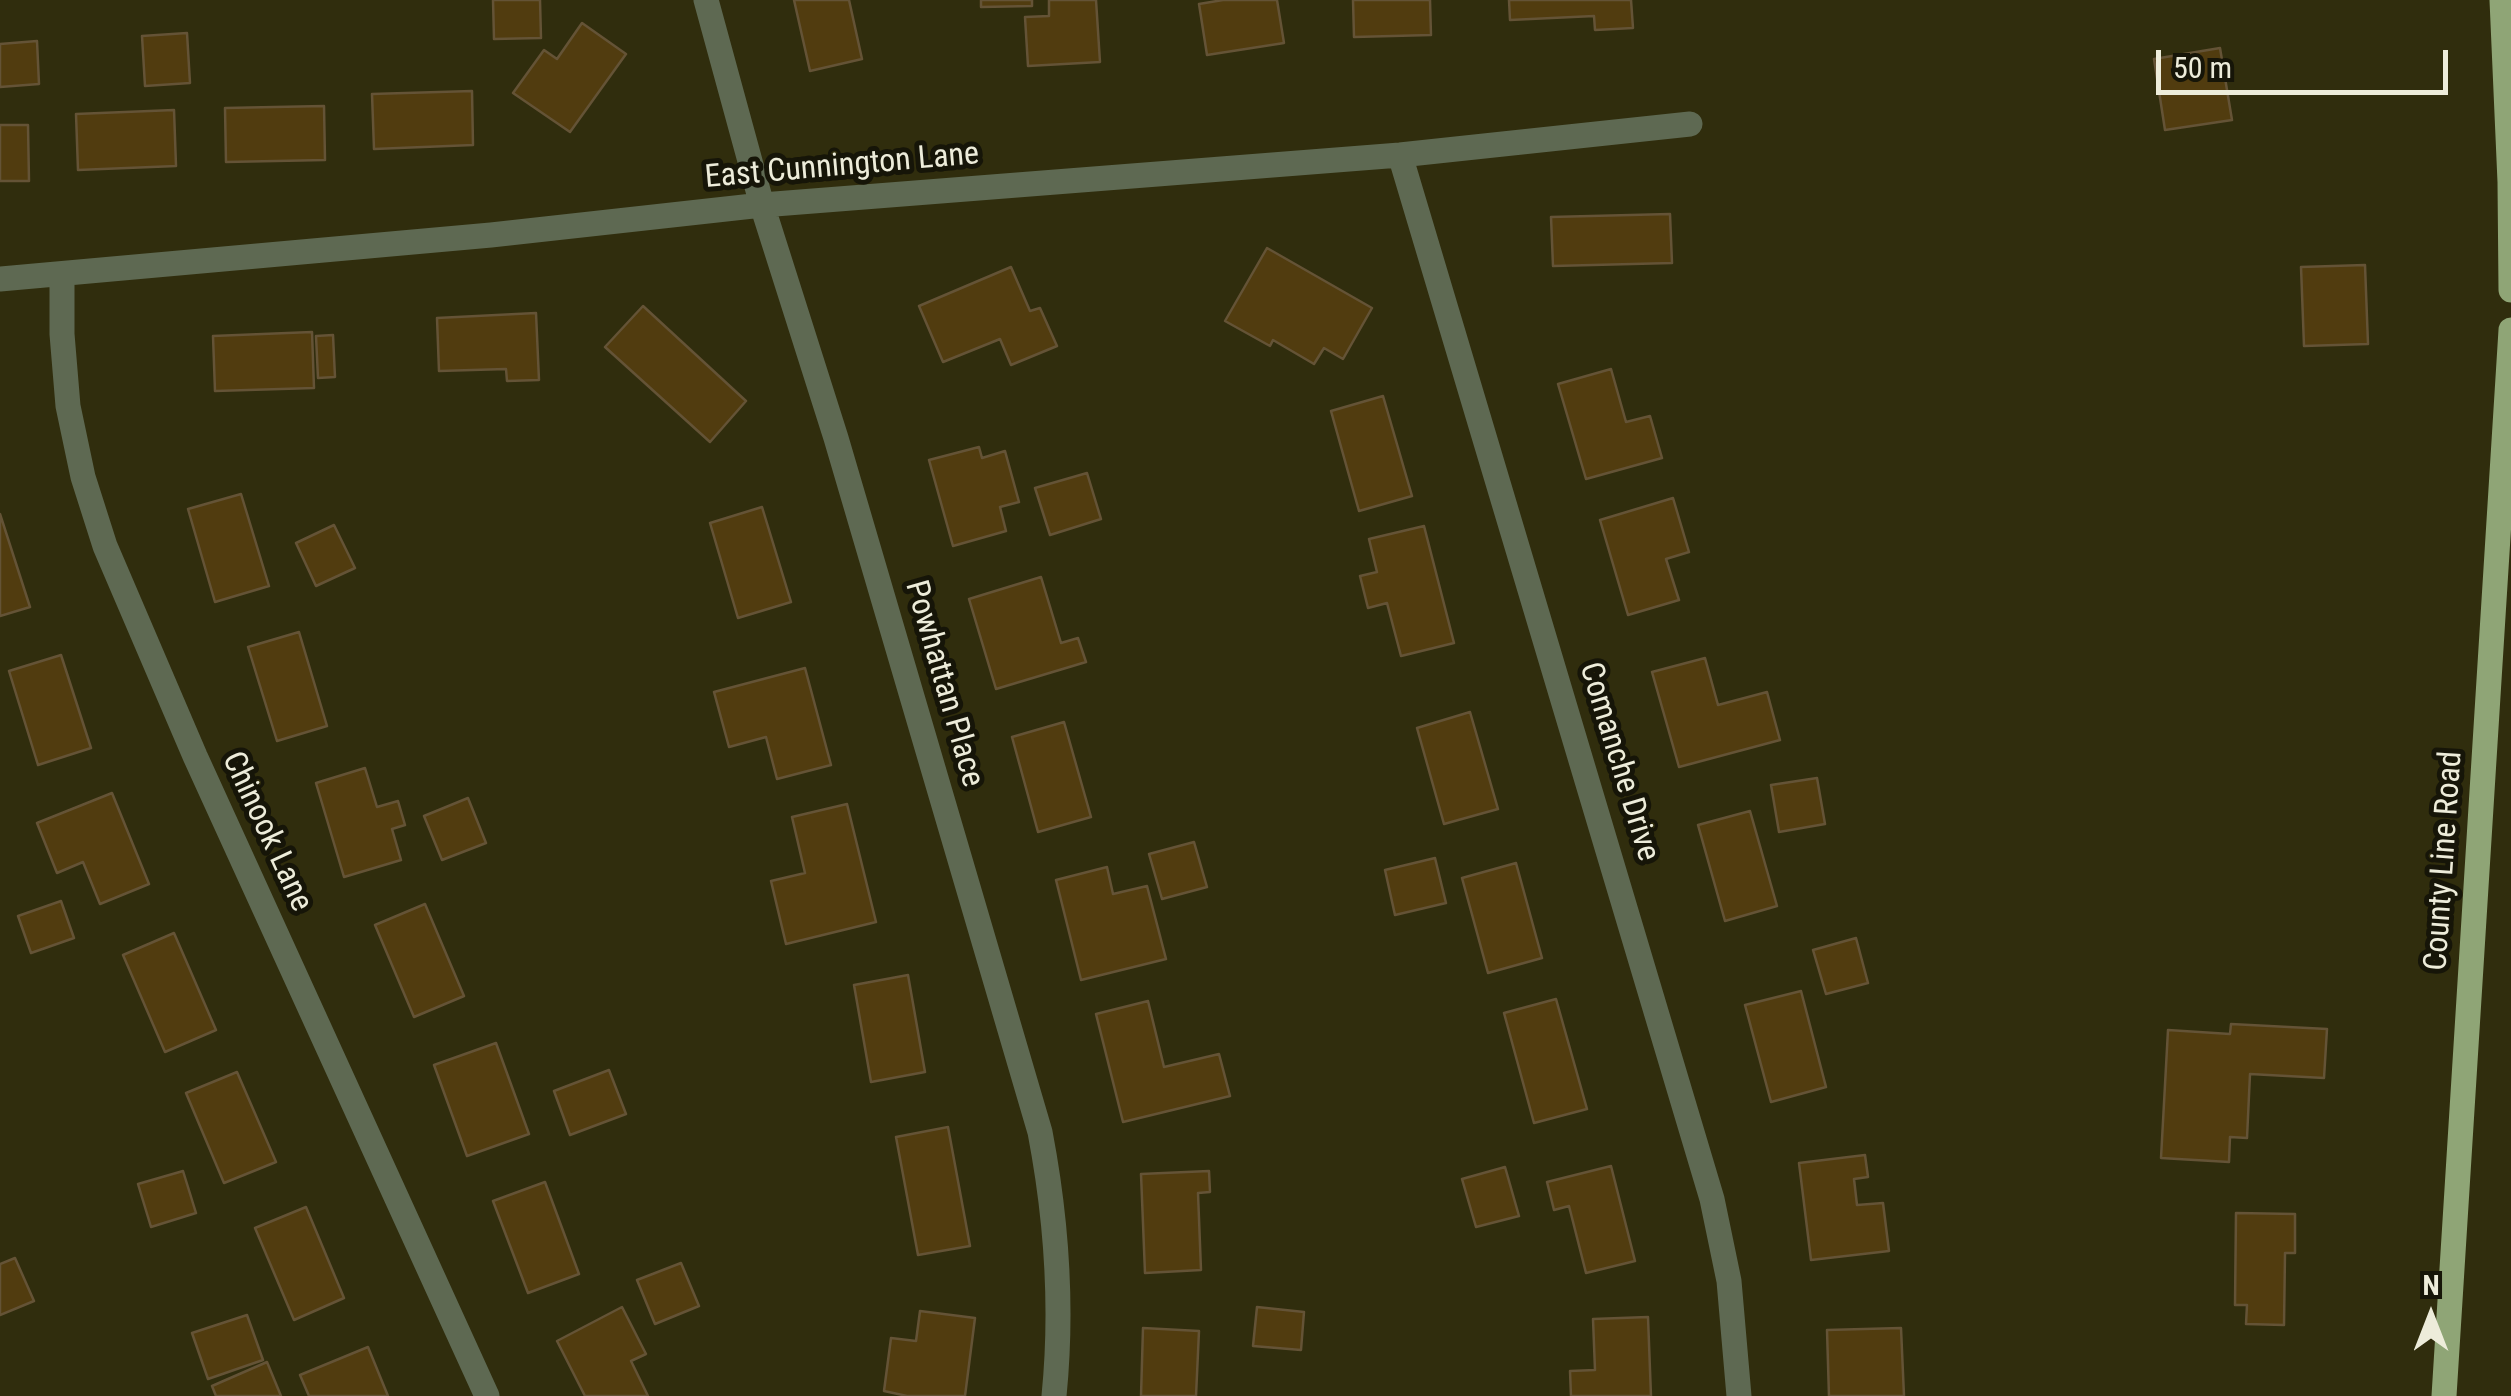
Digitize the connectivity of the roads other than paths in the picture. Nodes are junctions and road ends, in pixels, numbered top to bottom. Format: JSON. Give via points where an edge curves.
{"nodes":[{"id":1,"x":706,"y":0,"type":"edge"},
{"id":2,"x":2502,"y":0,"type":"edge"},
{"id":3,"x":1690,"y":124,"type":"dead end"},
{"id":4,"x":1400,"y":154,"type":"junction"},
{"id":5,"x":762,"y":205,"type":"junction"},
{"id":6,"x":62,"y":274,"type":"junction"},
{"id":7,"x":0,"y":279,"type":"edge"},
{"id":8,"x":2511,"y":290,"type":"edge"},
{"id":9,"x":2511,"y":330,"type":"edge"},
{"id":10,"x":488,"y":1396,"type":"edge"},
{"id":11,"x":1054,"y":1396,"type":"edge"},
{"id":12,"x":1740,"y":1396,"type":"edge"},
{"id":13,"x":2444,"y":1396,"type":"edge"}],
"edges":[{"from":1,"to":5,"type":"street","name":"Powhattan Place"},
{"from":2,"to":8,"type":"main road"},
{"from":3,"to":4,"type":"street","name":"East Cunnington Lane"},
{"from":4,"to":5,"type":"street","name":"East Cunnington Lane"},
{"from":4,"to":12,"type":"street","name":"Comanche Drive","via":[[1712,1199],[1729,1282]]},
{"from":5,"to":6,"type":"street","name":"East Cunnington Lane"},
{"from":5,"to":11,"type":"street","name":"Powhattan Place","via":[[1040,1132],[1060,1276]]},
{"from":6,"to":7,"type":"street","name":"East Cunnington Lane"},
{"from":6,"to":10,"type":"street","name":"Chinook Lane","via":[[68,406],[105,546]]},
{"from":9,"to":13,"type":"main road","name":"County Line Road"}]}
